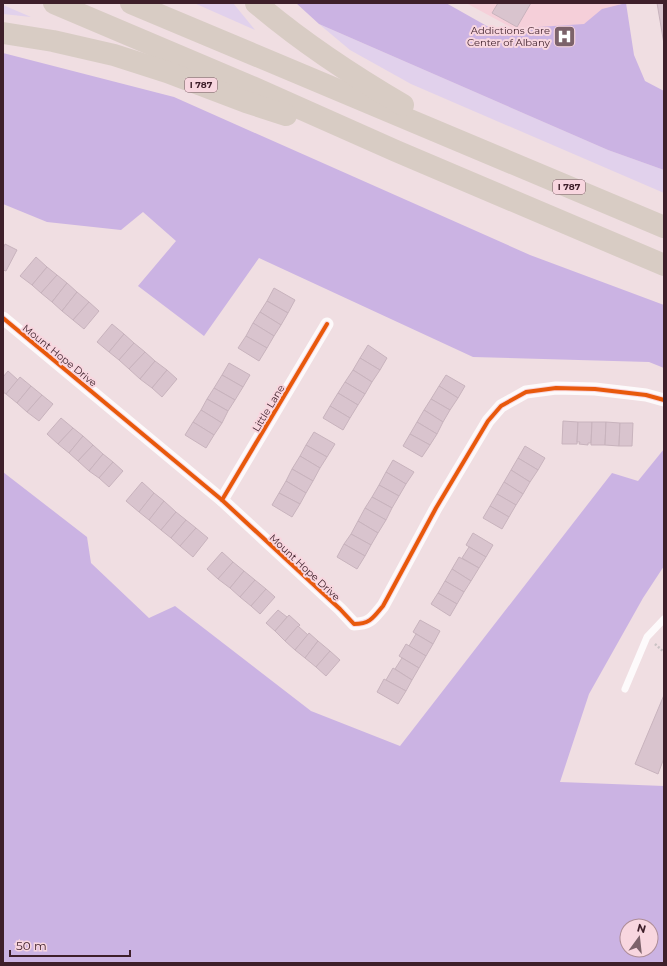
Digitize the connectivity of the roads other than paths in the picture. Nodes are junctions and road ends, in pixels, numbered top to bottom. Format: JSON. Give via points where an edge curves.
{"nodes":[{"id":1,"x":54,"y":3,"type":"edge"},
{"id":2,"x":131,"y":3,"type":"edge"},
{"id":3,"x":256,"y":3,"type":"edge"},
{"id":4,"x":3,"y":32,"type":"edge"},
{"id":5,"x":474,"y":148,"type":"junction"},
{"id":6,"x":396,"y":151,"type":"junction"},
{"id":7,"x":664,"y":227,"type":"edge"},
{"id":8,"x":664,"y":265,"type":"edge"},
{"id":9,"x":3,"y":318,"type":"edge"},
{"id":10,"x":327,"y":324,"type":"dead end"},
{"id":11,"x":664,"y":400,"type":"edge"},
{"id":12,"x":222,"y":500,"type":"junction"},
{"id":13,"x":664,"y":619,"type":"edge"},
{"id":14,"x":625,"y":689,"type":"dead end"}],
"edges":[{"from":1,"to":6,"type":"highway","number":"I 787"},
{"from":2,"to":5,"type":"highway","number":"I 787"},
{"from":3,"to":5,"type":"highway","number":"I 787","via":[[294,35],[338,66]]},
{"from":4,"to":6,"type":"highway","number":"I 787","via":[[82,47],[140,63],[246,102]]},
{"from":5,"to":7,"type":"highway","number":"I 787"},
{"from":6,"to":8,"type":"highway","number":"I 787"},
{"from":9,"to":12,"type":"street","name":"Mount Hope Drive"},
{"from":10,"to":12,"type":"street","name":"Little Lane"},
{"from":11,"to":12,"type":"street","name":"Mount Hope Drive","via":[[646,395],[595,389],[556,388],[526,392],[501,406],[488,422],[436,508],[383,606],[374,617],[363,624],[354,624]]},
{"from":13,"to":14,"type":"lane","via":[[647,637]]}]}
